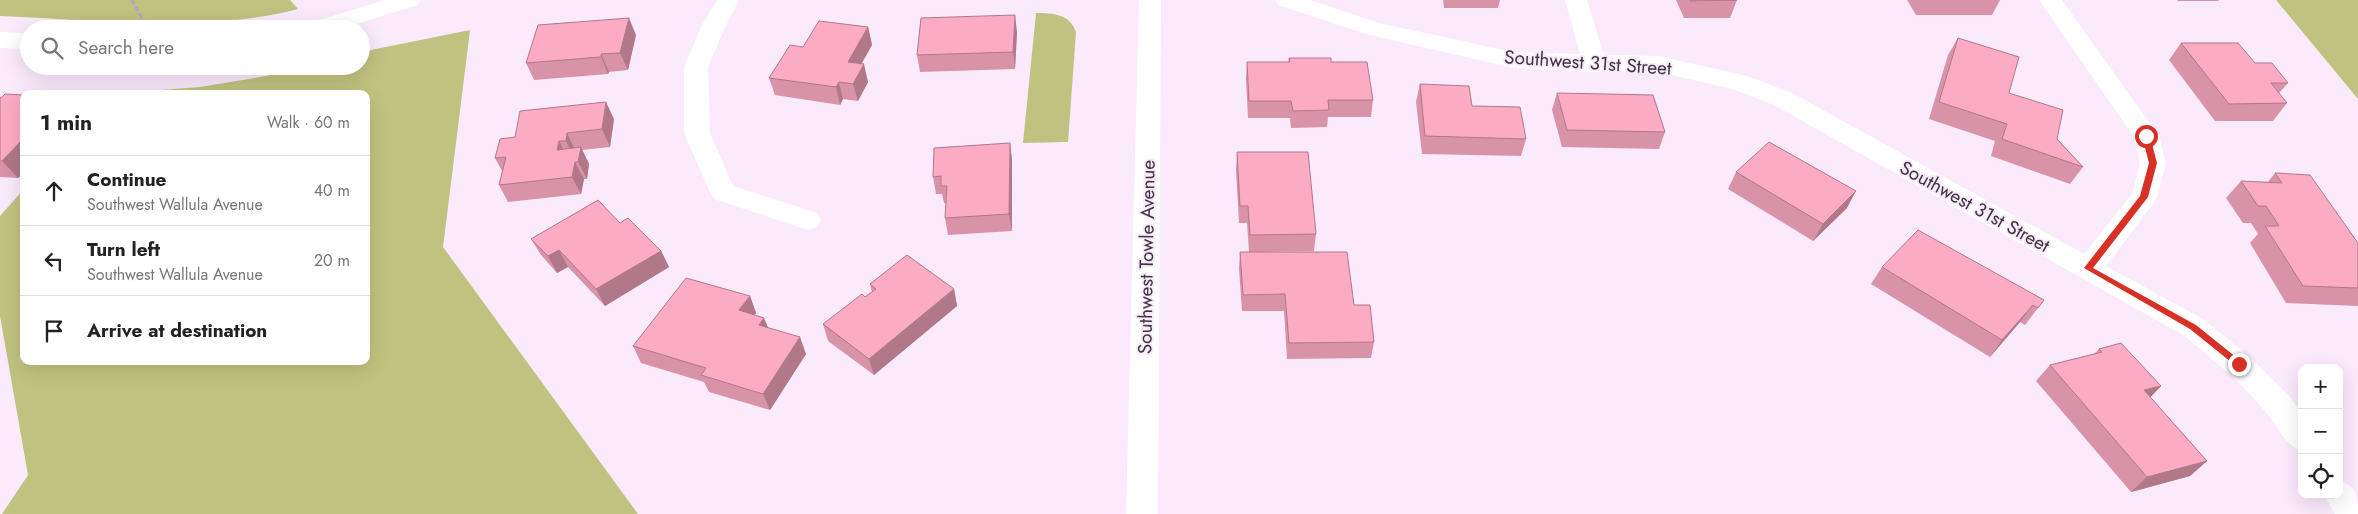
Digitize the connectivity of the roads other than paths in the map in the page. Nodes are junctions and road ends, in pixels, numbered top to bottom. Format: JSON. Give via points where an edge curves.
{"nodes":[{"id":1,"x":410,"y":0,"type":"edge"},
{"id":2,"x":728,"y":0,"type":"edge"},
{"id":3,"x":1150,"y":0,"type":"edge"},
{"id":4,"x":1286,"y":0,"type":"edge"},
{"id":5,"x":1576,"y":0,"type":"edge"},
{"id":6,"x":2050,"y":0,"type":"edge"},
{"id":7,"x":344,"y":20,"type":"edge"},
{"id":8,"x":0,"y":40,"type":"edge"},
{"id":9,"x":20,"y":41,"type":"edge"},
{"id":10,"x":1595,"y":64,"type":"junction"},
{"id":11,"x":808,"y":220,"type":"dead end"},
{"id":12,"x":2088,"y":268,"type":"junction"},
{"id":13,"x":2298,"y":432,"type":"edge"},
{"id":14,"x":2342,"y":499,"type":"edge"},
{"id":15,"x":1142,"y":514,"type":"edge"},
{"id":16,"x":2353,"y":514,"type":"edge"}],
"edges":[{"from":1,"to":7,"type":"street"},
{"from":2,"to":11,"type":"street","via":[[696,67],[697,133],[723,192]]},
{"from":3,"to":15,"type":"street","name":"Southwest Towle Avenue"},
{"from":4,"to":10,"type":"street","name":"Southwest 31st Street","via":[[1374,29],[1513,60]]},
{"from":5,"to":10,"type":"street"},
{"from":6,"to":12,"type":"street","via":[[2146,136],[2153,163],[2144,197]]},
{"from":8,"to":9,"type":"street"},
{"from":10,"to":12,"type":"street","name":"Southwest 31st Street","via":[[1659,64],[1691,69],[1738,82],[1783,100]]},
{"from":12,"to":13,"type":"street","name":"Southwest 31st Street","via":[[2193,327],[2239,364],[2279,406]]},
{"from":14,"to":16,"type":"street"}]}
